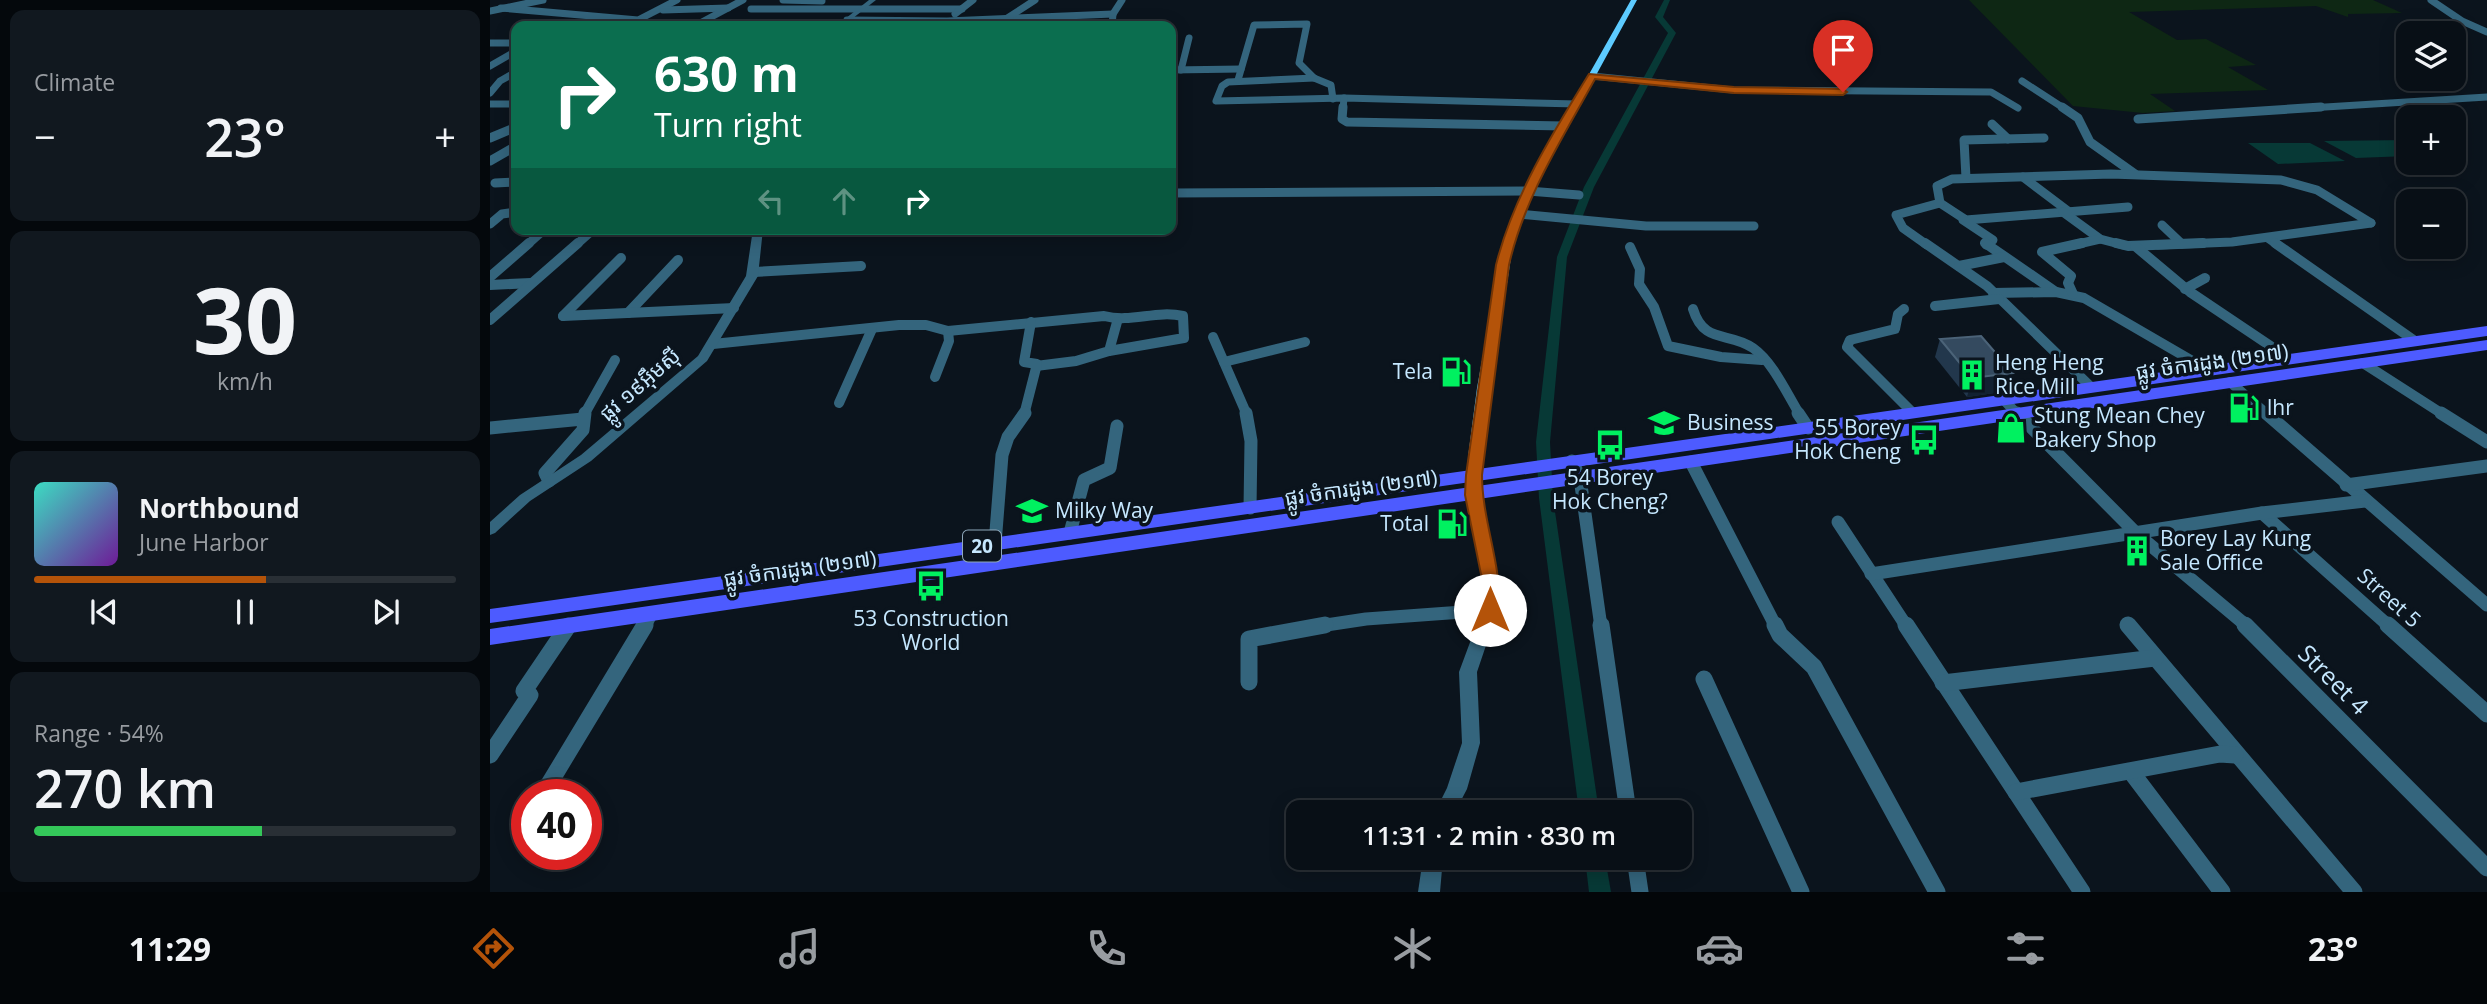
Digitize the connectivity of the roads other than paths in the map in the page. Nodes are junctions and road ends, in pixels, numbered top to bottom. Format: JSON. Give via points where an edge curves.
{"nodes":[{"id":1,"x":543,"y":0,"type":"edge"},
{"id":2,"x":677,"y":0,"type":"edge"},
{"id":3,"x":743,"y":0,"type":"edge"},
{"id":4,"x":783,"y":0,"type":"edge"},
{"id":5,"x":873,"y":0,"type":"edge"},
{"id":6,"x":920,"y":0,"type":"edge"},
{"id":7,"x":973,"y":0,"type":"edge"},
{"id":8,"x":1035,"y":0,"type":"edge"},
{"id":9,"x":1122,"y":0,"type":"edge"},
{"id":10,"x":1634,"y":0,"type":"edge"},
{"id":11,"x":2431,"y":0,"type":"edge"},
{"id":12,"x":821,"y":1,"type":"edge"},
{"id":13,"x":501,"y":8,"type":"junction"},
{"id":14,"x":728,"y":8,"type":"junction"},
{"id":15,"x":751,"y":9,"type":"dead end"},
{"id":16,"x":859,"y":9,"type":"junction"},
{"id":17,"x":908,"y":9,"type":"junction"},
{"id":18,"x":962,"y":9,"type":"junction"},
{"id":19,"x":490,"y":10,"type":"edge"},
{"id":20,"x":659,"y":10,"type":"junction"},
{"id":21,"x":1113,"y":15,"type":"junction"},
{"id":22,"x":1012,"y":17,"type":"junction"},
{"id":23,"x":949,"y":18,"type":"junction"},
{"id":24,"x":965,"y":18,"type":"junction"},
{"id":25,"x":847,"y":20,"type":"joint"},
{"id":26,"x":704,"y":21,"type":"edge"},
{"id":27,"x":861,"y":21,"type":"edge"},
{"id":28,"x":912,"y":21,"type":"edge"},
{"id":29,"x":962,"y":21,"type":"edge"},
{"id":30,"x":1004,"y":21,"type":"edge"},
{"id":31,"x":1112,"y":21,"type":"edge"},
{"id":32,"x":2487,"y":32,"type":"edge"},
{"id":33,"x":1189,"y":38,"type":"dead end"},
{"id":34,"x":490,"y":43,"type":"edge"},
{"id":35,"x":511,"y":43,"type":"edge"},
{"id":36,"x":511,"y":54,"type":"edge"},
{"id":37,"x":490,"y":66,"type":"edge"},
{"id":38,"x":1241,"y":69,"type":"junction"},
{"id":39,"x":1176,"y":70,"type":"edge"},
{"id":40,"x":1181,"y":70,"type":"junction"},
{"id":41,"x":511,"y":75,"type":"edge"},
{"id":42,"x":1592,"y":76,"type":"junction"},
{"id":43,"x":1314,"y":78,"type":"junction"},
{"id":44,"x":1238,"y":80,"type":"junction"},
{"id":45,"x":2022,"y":81,"type":"dead end"},
{"id":46,"x":1657,"y":83,"type":"joint"},
{"id":47,"x":490,"y":93,"type":"edge"},
{"id":48,"x":2487,"y":97,"type":"edge"},
{"id":49,"x":1344,"y":98,"type":"junction"},
{"id":50,"x":1333,"y":99,"type":"junction"},
{"id":51,"x":490,"y":104,"type":"edge"},
{"id":52,"x":511,"y":104,"type":"edge"},
{"id":53,"x":1577,"y":104,"type":"junction"},
{"id":54,"x":2018,"y":108,"type":"dead end"},
{"id":55,"x":2138,"y":119,"type":"dead end"},
{"id":56,"x":1992,"y":124,"type":"dead end"},
{"id":57,"x":1564,"y":126,"type":"junction"},
{"id":58,"x":511,"y":129,"type":"edge"},
{"id":59,"x":490,"y":138,"type":"edge"},
{"id":60,"x":2044,"y":138,"type":"dead end"},
{"id":61,"x":2008,"y":139,"type":"junction"},
{"id":62,"x":511,"y":149,"type":"edge"},
{"id":63,"x":511,"y":158,"type":"edge"},
{"id":64,"x":493,"y":160,"type":"edge"},
{"id":65,"x":2135,"y":174,"type":"junction"},
{"id":66,"x":2023,"y":177,"type":"junction"},
{"id":67,"x":1966,"y":178,"type":"junction"},
{"id":68,"x":511,"y":182,"type":"edge"},
{"id":69,"x":495,"y":183,"type":"dead end"},
{"id":70,"x":1528,"y":191,"type":"junction"},
{"id":71,"x":1176,"y":193,"type":"edge"},
{"id":72,"x":1579,"y":195,"type":"dead end"},
{"id":73,"x":1940,"y":203,"type":"junction"},
{"id":74,"x":2128,"y":207,"type":"dead end"},
{"id":75,"x":2066,"y":211,"type":"junction"},
{"id":76,"x":511,"y":213,"type":"edge"},
{"id":77,"x":1518,"y":214,"type":"junction"},
{"id":78,"x":1569,"y":218,"type":"joint"},
{"id":79,"x":1963,"y":219,"type":"junction"},
{"id":80,"x":1591,"y":220,"type":"joint"},
{"id":81,"x":490,"y":223,"type":"edge"},
{"id":82,"x":2162,"y":225,"type":"dead end"},
{"id":83,"x":1754,"y":226,"type":"dead end"},
{"id":84,"x":538,"y":235,"type":"edge"},
{"id":85,"x":587,"y":235,"type":"edge"},
{"id":86,"x":757,"y":235,"type":"edge"},
{"id":87,"x":2268,"y":238,"type":"junction"},
{"id":88,"x":2100,"y":239,"type":"junction"},
{"id":89,"x":2182,"y":244,"type":"junction"},
{"id":90,"x":2135,"y":246,"type":"junction"},
{"id":91,"x":1630,"y":247,"type":"dead end"},
{"id":92,"x":2004,"y":257,"type":"junction"},
{"id":93,"x":621,"y":258,"type":"dead end"},
{"id":94,"x":678,"y":260,"type":"dead end"},
{"id":95,"x":1959,"y":265,"type":"junction"},
{"id":96,"x":860,"y":266,"type":"dead end"},
{"id":97,"x":753,"y":272,"type":"junction"},
{"id":98,"x":490,"y":278,"type":"edge"},
{"id":99,"x":2205,"y":278,"type":"dead end"},
{"id":100,"x":531,"y":283,"type":"junction"},
{"id":101,"x":490,"y":285,"type":"edge"},
{"id":102,"x":2185,"y":289,"type":"junction"},
{"id":103,"x":2056,"y":292,"type":"junction"},
{"id":104,"x":2073,"y":295,"type":"junction"},
{"id":105,"x":1996,"y":296,"type":"junction"},
{"id":106,"x":1935,"y":306,"type":"dead end"},
{"id":107,"x":734,"y":308,"type":"junction"},
{"id":108,"x":1693,"y":309,"type":"dead end"},
{"id":109,"x":1904,"y":309,"type":"dead end"},
{"id":110,"x":628,"y":313,"type":"junction"},
{"id":111,"x":490,"y":320,"type":"edge"},
{"id":112,"x":1031,"y":322,"type":"junction"},
{"id":113,"x":1117,"y":322,"type":"junction"},
{"id":114,"x":872,"y":329,"type":"junction"},
{"id":115,"x":948,"y":331,"type":"junction"},
{"id":116,"x":2487,"y":331,"type":"edge"},
{"id":117,"x":1213,"y":337,"type":"dead end"},
{"id":118,"x":2415,"y":341,"type":"junction"},
{"id":119,"x":1305,"y":342,"type":"dead end"},
{"id":120,"x":713,"y":344,"type":"junction"},
{"id":121,"x":2487,"y":345,"type":"edge"},
{"id":122,"x":1109,"y":351,"type":"junction"},
{"id":123,"x":2290,"y":359,"type":"junction"},
{"id":124,"x":615,"y":360,"type":"dead end"},
{"id":125,"x":1762,"y":360,"type":"junction"},
{"id":126,"x":1224,"y":362,"type":"junction"},
{"id":127,"x":2363,"y":363,"type":"junction"},
{"id":128,"x":1036,"y":366,"type":"junction"},
{"id":129,"x":2208,"y":370,"type":"junction"},
{"id":130,"x":935,"y":377,"type":"dead end"},
{"id":131,"x":2230,"y":382,"type":"junction"},
{"id":132,"x":2091,"y":387,"type":"junction"},
{"id":133,"x":2004,"y":400,"type":"junction"},
{"id":134,"x":839,"y":402,"type":"dead end"},
{"id":135,"x":1913,"y":413,"type":"junction"},
{"id":136,"x":2017,"y":414,"type":"junction"},
{"id":137,"x":583,"y":419,"type":"junction"},
{"id":138,"x":1117,"y":426,"type":"dead end"},
{"id":139,"x":2487,"y":427,"type":"edge"},
{"id":140,"x":490,"y":428,"type":"edge"},
{"id":141,"x":1808,"y":428,"type":"junction"},
{"id":142,"x":2468,"y":430,"type":"junction"},
{"id":143,"x":2487,"y":442,"type":"edge"},
{"id":144,"x":1692,"y":462,"type":"junction"},
{"id":145,"x":2487,"y":466,"type":"edge"},
{"id":146,"x":1572,"y":470,"type":"junction"},
{"id":147,"x":549,"y":481,"type":"junction"},
{"id":148,"x":1474,"y":485,"type":"junction"},
{"id":149,"x":2346,"y":485,"type":"junction"},
{"id":150,"x":2365,"y":502,"type":"junction"},
{"id":151,"x":1250,"y":508,"type":"junction"},
{"id":152,"x":2262,"y":513,"type":"junction"},
{"id":153,"x":1838,"y":522,"type":"dead end"},
{"id":154,"x":490,"y":530,"type":"edge"},
{"id":155,"x":1070,"y":533,"type":"junction"},
{"id":156,"x":2137,"y":534,"type":"junction"},
{"id":157,"x":995,"y":544,"type":"junction"},
{"id":158,"x":1871,"y":574,"type":"junction"},
{"id":159,"x":2487,"y":605,"type":"edge"},
{"id":160,"x":1490,"y":610,"type":"junction"},
{"id":161,"x":652,"y":613,"type":"junction"},
{"id":162,"x":490,"y":616,"type":"edge"},
{"id":163,"x":568,"y":625,"type":"junction"},
{"id":164,"x":2128,"y":625,"type":"dead end"},
{"id":165,"x":490,"y":637,"type":"edge"},
{"id":166,"x":2155,"y":658,"type":"junction"},
{"id":167,"x":1704,"y":679,"type":"dead end"},
{"id":168,"x":1249,"y":682,"type":"dead end"},
{"id":169,"x":1943,"y":682,"type":"junction"},
{"id":170,"x":2487,"y":714,"type":"edge"},
{"id":171,"x":490,"y":755,"type":"edge"},
{"id":172,"x":2235,"y":755,"type":"junction"},
{"id":173,"x":2132,"y":773,"type":"junction"},
{"id":174,"x":552,"y":779,"type":"edge"},
{"id":175,"x":2016,"y":792,"type":"junction"},
{"id":176,"x":1452,"y":800,"type":"edge"},
{"id":177,"x":1626,"y":800,"type":"edge"},
{"id":178,"x":2487,"y":868,"type":"edge"},
{"id":179,"x":1432,"y":870,"type":"edge"},
{"id":180,"x":1637,"y":870,"type":"edge"},
{"id":181,"x":1429,"y":892,"type":"edge"},
{"id":182,"x":1640,"y":892,"type":"edge"},
{"id":183,"x":1801,"y":892,"type":"edge"},
{"id":184,"x":1937,"y":892,"type":"edge"},
{"id":185,"x":2082,"y":892,"type":"edge"},
{"id":186,"x":2222,"y":892,"type":"edge"},
{"id":187,"x":2354,"y":892,"type":"edge"}],
"edges":[{"from":1,"to":13,"type":"street"},
{"from":2,"to":20,"type":"street"},
{"from":3,"to":14,"type":"street"},
{"from":4,"to":12,"type":"street"},
{"from":5,"to":16,"type":"street"},
{"from":6,"to":17,"type":"street"},
{"from":7,"to":18,"type":"street"},
{"from":8,"to":22,"type":"street"},
{"from":9,"to":21,"type":"street"},
{"from":10,"to":42,"type":"main road"},
{"from":11,"to":32,"type":"street"},
{"from":13,"to":19,"type":"street"},
{"from":13,"to":20,"type":"street","via":[[635,20]]},
{"from":14,"to":20,"type":"street"},
{"from":14,"to":26,"type":"street"},
{"from":15,"to":16,"type":"street"},
{"from":16,"to":17,"type":"street"},
{"from":16,"to":25,"type":"street"},
{"from":17,"to":18,"type":"street"},
{"from":18,"to":23,"type":"street"},
{"from":21,"to":22,"type":"street"},
{"from":21,"to":31,"type":"street"},
{"from":22,"to":24,"type":"street"},
{"from":22,"to":30,"type":"street"},
{"from":23,"to":24,"type":"street"},
{"from":23,"to":28,"type":"street"},
{"from":24,"to":29,"type":"street"},
{"from":25,"to":27,"type":"street"},
{"from":33,"to":40,"type":"street"},
{"from":34,"to":35,"type":"street"},
{"from":36,"to":37,"type":"street"},
{"from":38,"to":40,"type":"street"},
{"from":38,"to":43,"type":"street","via":[[1254,24],[1307,24],[1298,63]]},
{"from":38,"to":44,"type":"street"},
{"from":39,"to":40,"type":"street"},
{"from":41,"to":47,"type":"street"},
{"from":42,"to":46,"type":"street"},
{"from":42,"to":53,"type":"main road"},
{"from":43,"to":44,"type":"street"},
{"from":43,"to":50,"type":"street","via":[[1331,85]]},
{"from":44,"to":50,"type":"street","via":[[1222,86],[1217,102]]},
{"from":45,"to":65,"type":"street","via":[[2078,118],[2090,142]]},
{"from":46,"to":54,"type":"street","via":[[1734,90],[1991,92]]},
{"from":48,"to":55,"type":"street"},
{"from":49,"to":50,"type":"street"},
{"from":49,"to":53,"type":"street"},
{"from":49,"to":57,"type":"street","via":[[1342,119],[1347,122]]},
{"from":51,"to":52,"type":"street"},
{"from":53,"to":57,"type":"main road"},
{"from":56,"to":61,"type":"street"},
{"from":57,"to":70,"type":"main road"},
{"from":58,"to":59,"type":"street"},
{"from":60,"to":61,"type":"street"},
{"from":61,"to":67,"type":"street","via":[[1963,141]]},
{"from":62,"to":64,"type":"street"},
{"from":63,"to":64,"type":"street"},
{"from":65,"to":66,"type":"street"},
{"from":65,"to":87,"type":"street","via":[[2296,182],[2371,223]]},
{"from":66,"to":67,"type":"street"},
{"from":66,"to":75,"type":"street"},
{"from":67,"to":73,"type":"street","via":[[1939,183]]},
{"from":68,"to":69,"type":"street"},
{"from":70,"to":71,"type":"street"},
{"from":70,"to":72,"type":"street"},
{"from":70,"to":77,"type":"main road"},
{"from":73,"to":79,"type":"street"},
{"from":73,"to":95,"type":"street","via":[[1900,213],[1895,219]]},
{"from":74,"to":75,"type":"street"},
{"from":75,"to":79,"type":"street"},
{"from":75,"to":88,"type":"street"},
{"from":76,"to":81,"type":"street"},
{"from":77,"to":78,"type":"street"},
{"from":77,"to":148,"type":"main road","via":[[1500,280]]},
{"from":78,"to":80,"type":"street"},
{"from":79,"to":92,"type":"street","via":[[1992,238],[1986,245]]},
{"from":80,"to":83,"type":"street","via":[[1646,226]]},
{"from":82,"to":89,"type":"street"},
{"from":84,"to":98,"type":"street"},
{"from":85,"to":100,"type":"street"},
{"from":86,"to":97,"type":"street","name":"ផ្លូវ ១៩អ៊ឹមស៊ី"},
{"from":87,"to":89,"type":"street"},
{"from":87,"to":118,"type":"street"},
{"from":88,"to":90,"type":"street"},
{"from":88,"to":104,"type":"street","via":[[2042,253],[2071,276],[2068,283]]},
{"from":89,"to":90,"type":"street"},
{"from":90,"to":102,"type":"street"},
{"from":91,"to":125,"type":"street","via":[[1640,269],[1639,285],[1654,307],[1668,346]]},
{"from":92,"to":95,"type":"street"},
{"from":92,"to":103,"type":"street"},
{"from":93,"to":110,"type":"street","via":[[564,316]]},
{"from":94,"to":110,"type":"street"},
{"from":95,"to":105,"type":"street"},
{"from":96,"to":97,"type":"street"},
{"from":97,"to":107,"type":"street","name":"ផ្លូវ ១៩អ៊ឹមស៊ី"},
{"from":99,"to":102,"type":"street"},
{"from":100,"to":101,"type":"street"},
{"from":100,"to":111,"type":"street"},
{"from":102,"to":123,"type":"street"},
{"from":103,"to":104,"type":"street"},
{"from":103,"to":105,"type":"street"},
{"from":104,"to":129,"type":"street","via":[[2102,307]]},
{"from":105,"to":106,"type":"street"},
{"from":105,"to":132,"type":"street"},
{"from":107,"to":110,"type":"street"},
{"from":107,"to":120,"type":"street","name":"ផ្លូវ ១៩អ៊ឹមស៊ី"},
{"from":108,"to":125,"type":"street","via":[[1695,322],[1702,329],[1754,348]]},
{"from":109,"to":135,"type":"street","via":[[1895,329],[1850,340],[1847,347]]},
{"from":112,"to":113,"type":"street","via":[[1104,316]]},
{"from":112,"to":115,"type":"street"},
{"from":112,"to":128,"type":"street","via":[[1024,362]]},
{"from":113,"to":122,"type":"street"},
{"from":113,"to":122,"type":"street","via":[[1179,314],[1186,334],[1180,340]]},
{"from":114,"to":115,"type":"street","via":[[919,324]]},
{"from":114,"to":120,"type":"street"},
{"from":114,"to":134,"type":"street"},
{"from":115,"to":130,"type":"street","via":[[949,341]]},
{"from":116,"to":118,"type":"main road","name":"ផ្លូវ ចំការដូង (២១៧)","number":"20"},
{"from":117,"to":126,"type":"street"},
{"from":118,"to":123,"type":"main road","name":"ផ្លូវ ចំការដូង (២១៧)","number":"20"},
{"from":119,"to":126,"type":"street"},
{"from":120,"to":147,"type":"street","name":"ផ្លូវ ១៩អ៊ឹមស៊ី","via":[[636,418]]},
{"from":121,"to":127,"type":"main road","name":"ផ្លូវ ចំការដូង (២១៧)","number":"20"},
{"from":122,"to":128,"type":"street","via":[[1076,362]]},
{"from":123,"to":129,"type":"main road","name":"ផ្លូវ ចំការដូង (២១៧)","number":"20"},
{"from":124,"to":137,"type":"street"},
{"from":125,"to":141,"type":"street"},
{"from":126,"to":151,"type":"street","via":[[1251,439]]},
{"from":127,"to":131,"type":"main road","name":"ផ្លូវ ចំការដូង (២១៧)","number":"20"},
{"from":127,"to":142,"type":"street"},
{"from":128,"to":157,"type":"street","via":[[1024,416],[1008,437],[1002,455]]},
{"from":129,"to":132,"type":"main road","name":"ផ្លូវ ចំការដូង (២១៧)","number":"20"},
{"from":131,"to":136,"type":"main road","name":"ផ្លូវ ចំការដូង (២១៧)","number":"20"},
{"from":131,"to":149,"type":"street"},
{"from":132,"to":133,"type":"main road","name":"ផ្លូវ ចំការដូង (២១៧)","number":"20"},
{"from":133,"to":135,"type":"main road","name":"ផ្លូវ ចំការដូង (២១៧)","number":"20"},
{"from":133,"to":136,"type":"street","name":"Street 4"},
{"from":135,"to":141,"type":"main road","name":"ផ្លូវ ចំការដូង (២១៧)","number":"20"},
{"from":136,"to":144,"type":"main road","name":"ផ្លូវ ចំការដូង (២១៧)","number":"20"},
{"from":136,"to":156,"type":"street","name":"Street 4"},
{"from":137,"to":140,"type":"street"},
{"from":137,"to":147,"type":"street","via":[[583,430],[545,473]]},
{"from":138,"to":155,"type":"street","via":[[1110,468],[1084,480]]},
{"from":139,"to":142,"type":"street"},
{"from":141,"to":146,"type":"main road","name":"ផ្លូវ ចំការដូង (២១៧)","number":"20"},
{"from":142,"to":143,"type":"street"},
{"from":144,"to":146,"type":"main road","name":"ផ្លូវ ចំការដូង (២១៧)","number":"20"},
{"from":144,"to":184,"type":"street","via":[[1780,635],[1814,667]]},
{"from":145,"to":149,"type":"street"},
{"from":146,"to":148,"type":"main road","name":"ផ្លូវ ចំការដូង (២១៧)","number":"20"},
{"from":146,"to":177,"type":"street"},
{"from":147,"to":154,"type":"street","name":"ផ្លូវ ១៩អ៊ឹមស៊ី"},
{"from":148,"to":151,"type":"main road","name":"ផ្លូវ ចំការដូង (២១៧)","number":"20"},
{"from":148,"to":160,"type":"street","via":[[1492,584]]},
{"from":148,"to":161,"type":"main road","name":"ផ្លូវ ចំការដូង (២១៧)","number":"20"},
{"from":149,"to":150,"type":"street"},
{"from":150,"to":152,"type":"street"},
{"from":150,"to":159,"type":"street"},
{"from":151,"to":155,"type":"main road","name":"ផ្លូវ ចំការដូង (២១៧)","number":"20"},
{"from":152,"to":156,"type":"street"},
{"from":152,"to":170,"type":"street","name":"Street 5"},
{"from":153,"to":158,"type":"street"},
{"from":155,"to":157,"type":"main road","name":"ផ្លូវ ចំការដូង (២១៧)","number":"20"},
{"from":156,"to":158,"type":"street"},
{"from":156,"to":178,"type":"street","name":"Street 4","via":[[2257,635]]},
{"from":157,"to":162,"type":"main road","name":"ផ្លូវ ចំការដូង (២១៧)","number":"20"},
{"from":158,"to":169,"type":"street"},
{"from":160,"to":168,"type":"street","via":[[1366,619],[1254,636],[1248,639]]},
{"from":160,"to":176,"type":"street","via":[[1468,672],[1471,743]]},
{"from":161,"to":163,"type":"main road","name":"ផ្លូវ ចំការដូង (២១៧)","number":"20"},
{"from":161,"to":174,"type":"street"},
{"from":163,"to":165,"type":"main road","name":"ផ្លូវ ចំការដូង (២១៧)","number":"20"},
{"from":163,"to":171,"type":"street","via":[[523,691],[530,695]]},
{"from":164,"to":166,"type":"street"},
{"from":166,"to":169,"type":"street"},
{"from":166,"to":172,"type":"street"},
{"from":167,"to":183,"type":"street"},
{"from":169,"to":175,"type":"street"},
{"from":172,"to":173,"type":"street","via":[[2220,754]]},
{"from":172,"to":187,"type":"street"},
{"from":173,"to":175,"type":"street"},
{"from":173,"to":186,"type":"street"},
{"from":175,"to":185,"type":"street"},
{"from":179,"to":181,"type":"street"},
{"from":180,"to":182,"type":"street"}]}
